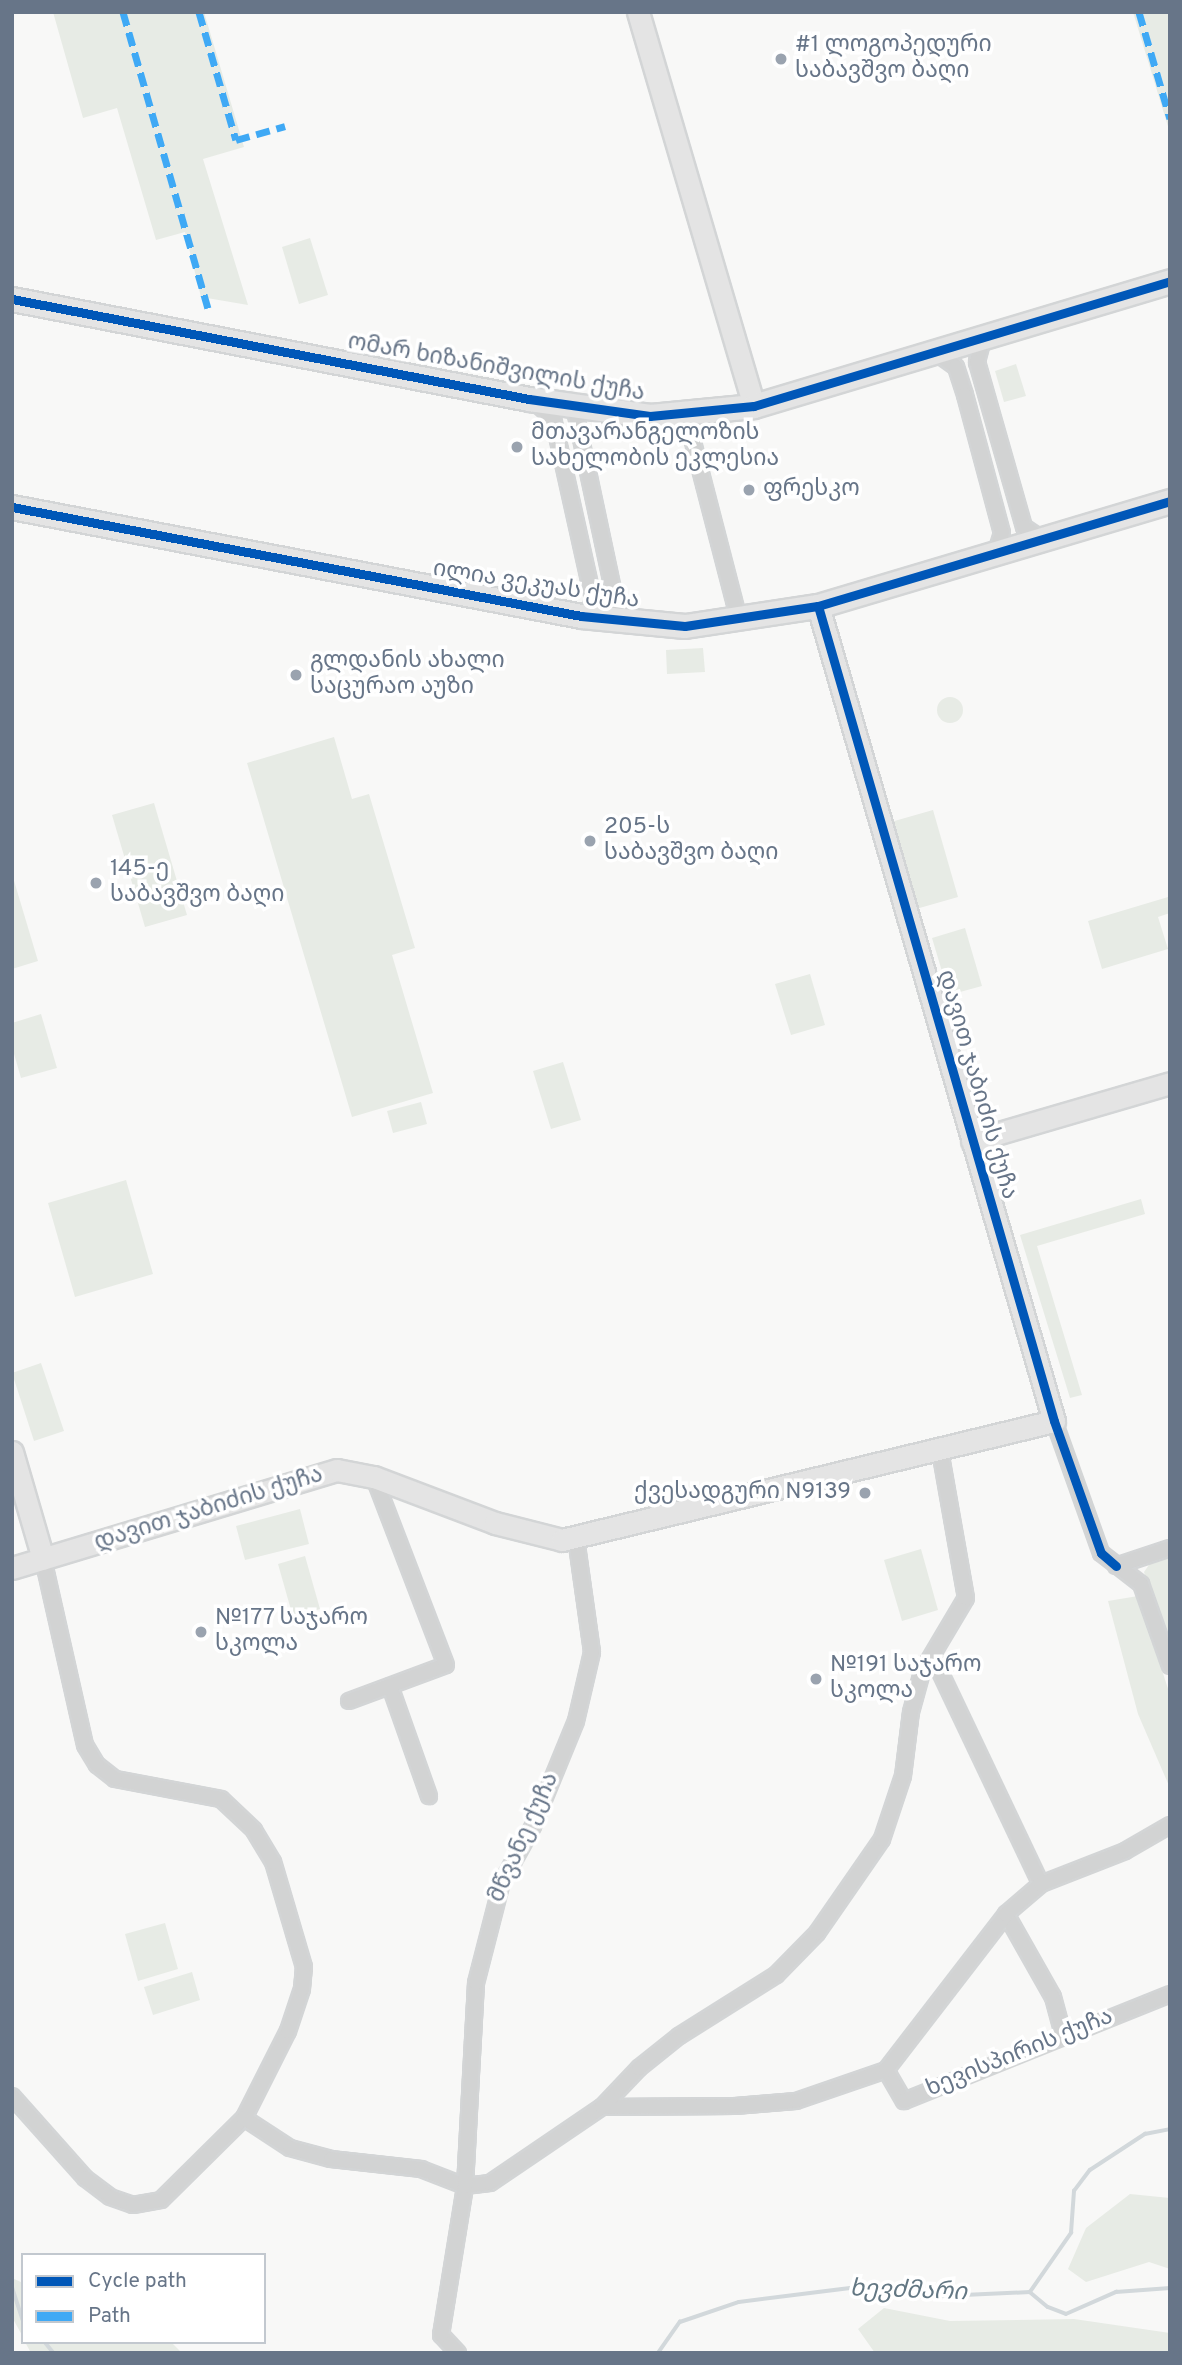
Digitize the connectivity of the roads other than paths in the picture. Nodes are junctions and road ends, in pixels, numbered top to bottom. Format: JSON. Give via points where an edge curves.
{"nodes":[{"id":1,"x":638,"y":12,"type":"edge"},
{"id":2,"x":1170,"y":281,"type":"edge"},
{"id":3,"x":12,"y":299,"type":"edge"},
{"id":4,"x":983,"y":339,"type":"junction"},
{"id":5,"x":938,"y":354,"type":"junction"},
{"id":6,"x":530,"y":399,"type":"junction"},
{"id":7,"x":574,"y":406,"type":"junction"},
{"id":8,"x":754,"y":406,"type":"junction"},
{"id":9,"x":686,"y":415,"type":"junction"},
{"id":10,"x":1170,"y":501,"type":"edge"},
{"id":11,"x":12,"y":508,"type":"edge"},
{"id":12,"x":1042,"y":539,"type":"junction"},
{"id":13,"x":996,"y":553,"type":"junction"},
{"id":14,"x":818,"y":606,"type":"junction"},
{"id":15,"x":581,"y":616,"type":"junction"},
{"id":16,"x":739,"y":620,"type":"junction"},
{"id":17,"x":620,"y":623,"type":"junction"},
{"id":18,"x":1170,"y":1083,"type":"edge"},
{"id":19,"x":972,"y":1141,"type":"junction"},
{"id":20,"x":1054,"y":1422,"type":"junction"},
{"id":21,"x":940,"y":1451,"type":"junction"},
{"id":22,"x":12,"y":1452,"type":"edge"},
{"id":23,"x":374,"y":1477,"type":"junction"},
{"id":24,"x":576,"y":1538,"type":"junction"},
{"id":25,"x":1170,"y":1548,"type":"edge"},
{"id":26,"x":43,"y":1559,"type":"junction"},
{"id":27,"x":1116,"y":1566,"type":"junction"},
{"id":28,"x":12,"y":1568,"type":"edge"},
{"id":29,"x":933,"y":1657,"type":"junction"},
{"id":30,"x":1170,"y":1666,"type":"edge"},
{"id":31,"x":390,"y":1686,"type":"junction"},
{"id":32,"x":349,"y":1702,"type":"dead end"},
{"id":33,"x":429,"y":1796,"type":"dead end"},
{"id":34,"x":1170,"y":1825,"type":"edge"},
{"id":35,"x":1041,"y":1884,"type":"junction"},
{"id":36,"x":1006,"y":1914,"type":"junction"},
{"id":37,"x":1170,"y":1994,"type":"edge"},
{"id":38,"x":1063,"y":2035,"type":"junction"},
{"id":39,"x":886,"y":2070,"type":"junction"},
{"id":40,"x":12,"y":2096,"type":"edge"},
{"id":41,"x":602,"y":2107,"type":"junction"},
{"id":42,"x":244,"y":2118,"type":"junction"},
{"id":43,"x":465,"y":2186,"type":"junction"},
{"id":44,"x":458,"y":2353,"type":"edge"}],
"edges":[{"from":1,"to":8,"type":"street"},
{"from":2,"to":4,"type":"main road","name":"ომარ ხიზანიშვილის ქუჩა"},
{"from":3,"to":6,"type":"main road","name":"ომარ ხიზანიშვილის ქუჩა"},
{"from":4,"to":5,"type":"main road","name":"ომარ ხიზანიშვილის ქუჩა"},
{"from":4,"to":12,"type":"street","via":[[977,362],[1024,527]]},
{"from":5,"to":8,"type":"main road","name":"ომარ ხიზანიშვილის ქუჩა"},
{"from":5,"to":13,"type":"street","via":[[956,367],[965,395],[1002,533]]},
{"from":6,"to":7,"type":"main road","name":"ომარ ხიზანიშვილის ქუჩა"},
{"from":6,"to":15,"type":"street","via":[[547,408],[552,418],[593,598],[590,610]]},
{"from":7,"to":9,"type":"main road","name":"ომარ ხიზანიშვილის ქუჩა","via":[[650,416]]},
{"from":7,"to":17,"type":"street"},
{"from":8,"to":9,"type":"main road","name":"ომარ ხიზანიშვილის ქუჩა"},
{"from":9,"to":16,"type":"street"},
{"from":10,"to":12,"type":"main road","name":"ილია ვეკუას ქუჩა"},
{"from":11,"to":15,"type":"main road","name":"ილია ვეკუას ქუჩა"},
{"from":12,"to":13,"type":"main road","name":"ილია ვეკუას ქუჩა"},
{"from":13,"to":14,"type":"main road","name":"ილია ვეკუას ქუჩა"},
{"from":14,"to":16,"type":"main road","name":"ილია ვეკუას ქუჩა"},
{"from":14,"to":19,"type":"street","name":"დავით ჯაბიძის ქუჩა"},
{"from":15,"to":17,"type":"main road","name":"ილია ვეკუას ქუჩა"},
{"from":16,"to":17,"type":"main road","name":"ილია ვეკუას ქუჩა","via":[[685,626]]},
{"from":18,"to":19,"type":"street"},
{"from":19,"to":20,"type":"street","name":"დავით ჯაბიძის ქუჩა"},
{"from":20,"to":21,"type":"street","name":"დავით ჯაბიძის ქუჩა"},
{"from":20,"to":27,"type":"street","name":"დავით ჯაბიძის ქუჩა","via":[[1101,1553]]},
{"from":21,"to":24,"type":"street","name":"დავით ჯაბიძის ქუჩა"},
{"from":21,"to":29,"type":"street","via":[[966,1598]]},
{"from":22,"to":26,"type":"street"},
{"from":23,"to":24,"type":"street","name":"დავით ჯაბიძის ქუჩა","via":[[495,1523],[562,1540]]},
{"from":23,"to":26,"type":"street","name":"დავით ჯაბიძის ქუჩა","via":[[337,1470]]},
{"from":23,"to":31,"type":"street","via":[[446,1665]]},
{"from":24,"to":43,"type":"street","name":"მწვანე ქუჩა","via":[[592,1650],[576,1721],[491,1915],[476,1983]]},
{"from":25,"to":27,"type":"street"},
{"from":26,"to":28,"type":"street","name":"დავით ჯაბიძის ქუჩა"},
{"from":26,"to":42,"type":"street","via":[[85,1745],[97,1765],[115,1779],[135,1785],[197,1792],[221,1800],[254,1830],[272,1862],[304,1967],[302,1989],[288,2031]]},
{"from":27,"to":30,"type":"street","name":"დავით ჯაბიძის ქუჩა","via":[[1141,1584]]},
{"from":29,"to":35,"type":"street"},
{"from":29,"to":41,"type":"street","via":[[922,1672],[903,1776],[882,1839],[817,1933],[776,1975],[678,2036]]},
{"from":31,"to":32,"type":"street"},
{"from":31,"to":33,"type":"street"},
{"from":34,"to":35,"type":"street","via":[[1125,1850]]},
{"from":35,"to":36,"type":"street"},
{"from":36,"to":38,"type":"street","via":[[1053,1997]]},
{"from":36,"to":39,"type":"street"},
{"from":37,"to":38,"type":"street","name":"ხევისპირის ქუჩა"},
{"from":38,"to":39,"type":"street","name":"ხევისპირის ქუჩა","via":[[904,2101]]},
{"from":39,"to":41,"type":"street","via":[[796,2101]]},
{"from":40,"to":42,"type":"street","via":[[85,2178],[110,2197],[133,2205],[161,2200],[179,2187]]},
{"from":41,"to":43,"type":"street","via":[[490,2183]]},
{"from":42,"to":43,"type":"street","via":[[290,2148],[331,2159],[421,2169]]},
{"from":43,"to":44,"type":"street","name":"მწვანე ქუჩა","via":[[441,2335]]}]}
